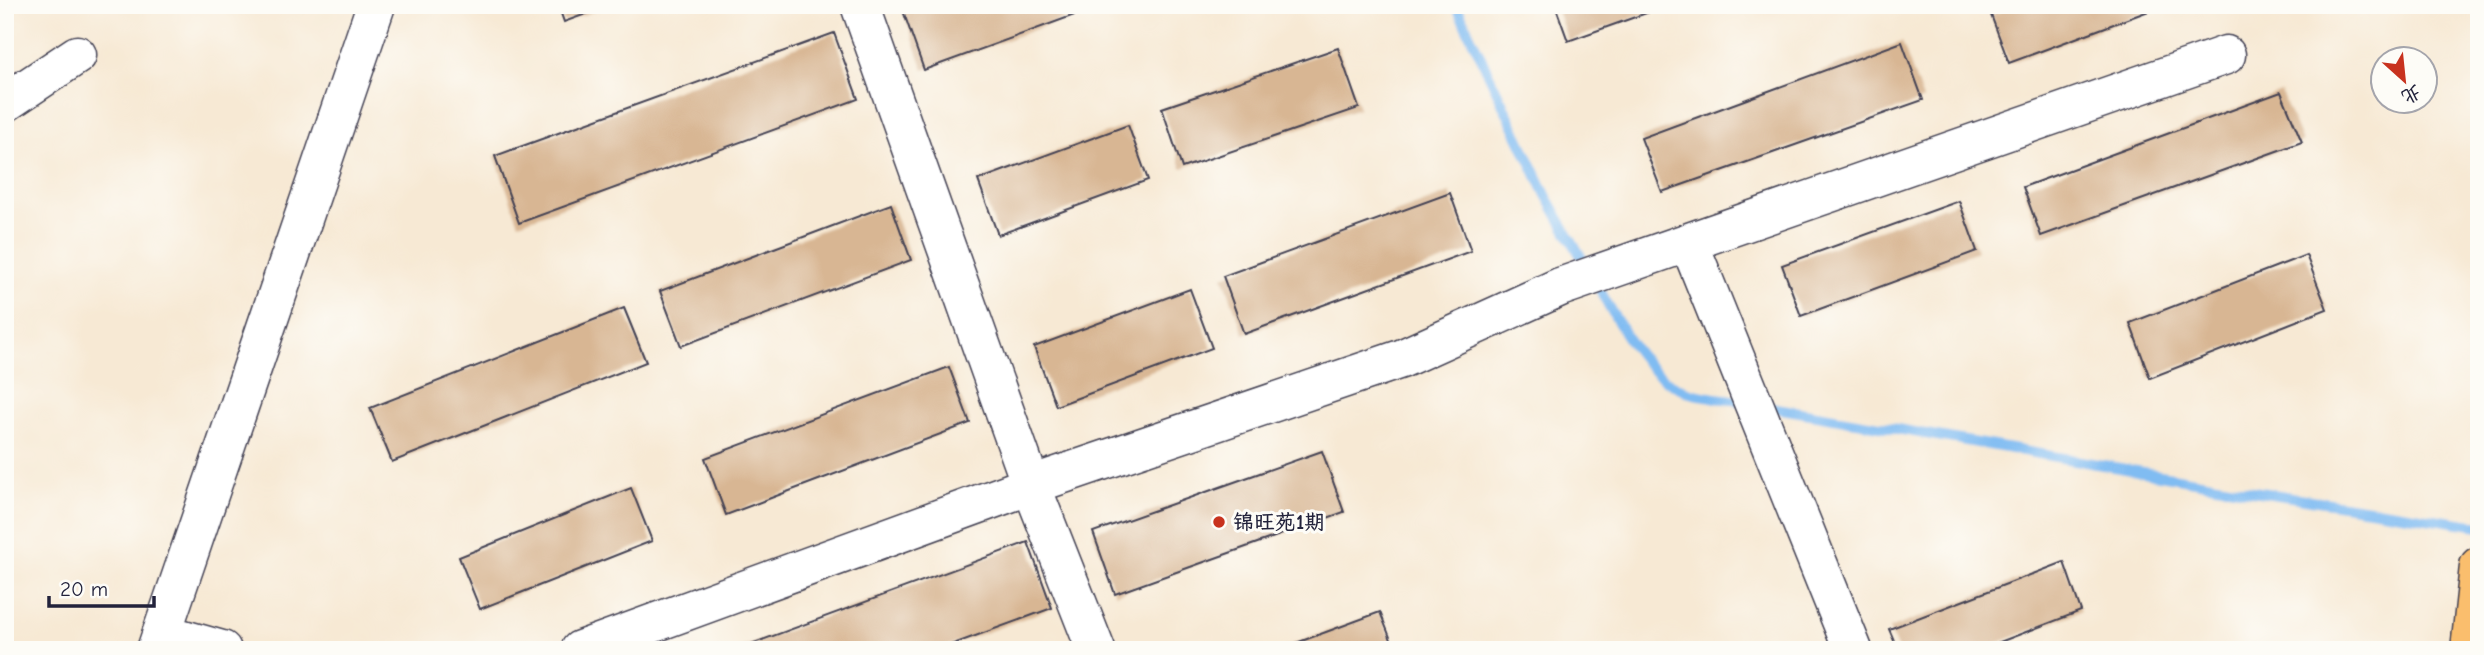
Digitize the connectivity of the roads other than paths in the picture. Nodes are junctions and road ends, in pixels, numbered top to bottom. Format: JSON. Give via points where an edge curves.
{"nodes":[{"id":1,"x":376,"y":5,"type":"edge"},
{"id":2,"x":860,"y":5,"type":"edge"},
{"id":3,"x":76,"y":55,"type":"dead end"},
{"id":4,"x":2226,"y":55,"type":"dead end"},
{"id":5,"x":5,"y":103,"type":"edge"},
{"id":6,"x":1689,"y":243,"type":"junction"},
{"id":7,"x":1031,"y":485,"type":"junction"},
{"id":8,"x":2479,"y":566,"type":"edge"},
{"id":9,"x":159,"y":641,"type":"edge"},
{"id":10,"x":222,"y":650,"type":"edge"},
{"id":11,"x":580,"y":650,"type":"edge"},
{"id":12,"x":1096,"y":650,"type":"edge"},
{"id":13,"x":1853,"y":650,"type":"edge"},
{"id":14,"x":2470,"y":650,"type":"edge"}],
"edges":[{"from":1,"to":9,"type":"street"},
{"from":2,"to":7,"type":"street"},
{"from":3,"to":5,"type":"street"},
{"from":4,"to":6,"type":"street"},
{"from":6,"to":7,"type":"street","via":[[1560,287],[1401,359]]},
{"from":6,"to":13,"type":"street"},
{"from":7,"to":11,"type":"street"},
{"from":7,"to":12,"type":"street"},
{"from":8,"to":14,"type":"main road"},
{"from":9,"to":10,"type":"street"}]}
